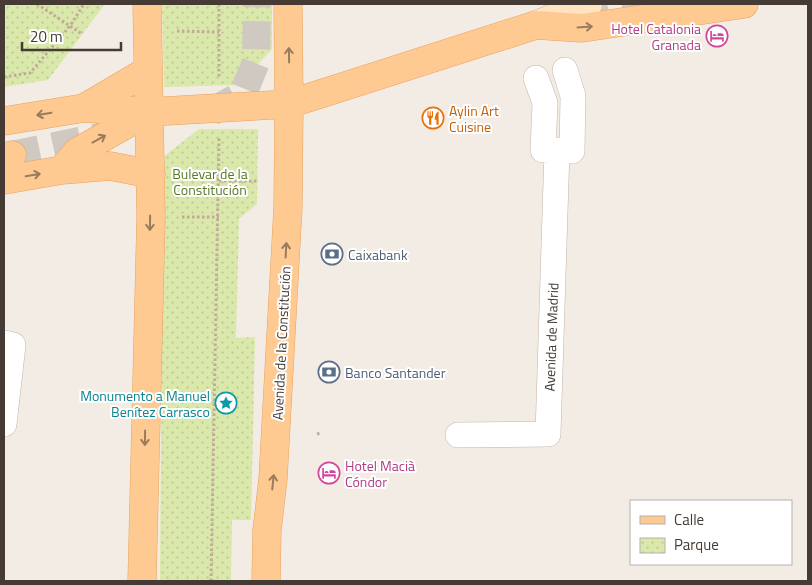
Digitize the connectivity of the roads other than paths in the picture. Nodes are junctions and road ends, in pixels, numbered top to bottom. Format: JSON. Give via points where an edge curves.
{"nodes":[{"id":1,"x":147,"y":4,"type":"edge"},
{"id":2,"x":288,"y":4,"type":"edge"},
{"id":3,"x":588,"y":4,"type":"tunnel mouth"},
{"id":4,"x":744,"y":4,"type":"edge"},
{"id":5,"x":536,"y":25,"type":"junction"},
{"id":6,"x":565,"y":70,"type":"dead end"},
{"id":7,"x":147,"y":71,"type":"junction"},
{"id":8,"x":536,"y":78,"type":"dead end"},
{"id":9,"x":289,"y":104,"type":"junction"},
{"id":10,"x":84,"y":108,"type":"junction"},
{"id":11,"x":148,"y":112,"type":"junction"},
{"id":12,"x":4,"y":121,"type":"edge"},
{"id":13,"x":557,"y":150,"type":"junction"},
{"id":14,"x":6,"y":164,"type":"edge"},
{"id":15,"x":62,"y":170,"type":"junction"},
{"id":16,"x":150,"y":174,"type":"junction"},
{"id":17,"x":4,"y":343,"type":"edge"},
{"id":18,"x":4,"y":424,"type":"edge"},
{"id":19,"x":458,"y":435,"type":"dead end"},
{"id":20,"x":142,"y":581,"type":"edge"},
{"id":21,"x":266,"y":581,"type":"edge"}],
"edges":[{"from":1,"to":7,"type":"main road"},
{"from":9,"to":2,"type":"main road","name":"Avenida de la Constitución","one_way":true},
{"from":3,"to":5,"type":"street"},
{"from":5,"to":4,"type":"main road","one_way":true,"via":[[582,28]]},
{"from":5,"to":9,"type":"main road"},
{"from":6,"to":13,"type":"street","via":[[573,96],[572,151]]},
{"from":7,"to":10,"type":"main road"},
{"from":7,"to":11,"type":"main road"},
{"from":8,"to":13,"type":"street","via":[[545,103],[543,150]]},
{"from":9,"to":11,"type":"main road"},
{"from":21,"to":9,"type":"main road","name":"Avenida de la Constitución","one_way":true,"via":[[288,207]]},
{"from":10,"to":11,"type":"main road"},
{"from":10,"to":12,"type":"main road","one_way":true},
{"from":15,"to":11,"type":"main road","one_way":true,"via":[[77,152]]},
{"from":11,"to":16,"type":"main road"},
{"from":13,"to":19,"type":"street","name":"Avenida de Madrid","via":[[548,434]]},
{"from":14,"to":15,"type":"main road","one_way":true},
{"from":15,"to":16,"type":"main road","via":[[110,166]]},
{"from":16,"to":20,"type":"main road","one_way":true},
{"from":17,"to":18,"type":"street","via":[[12,345]]}]}
